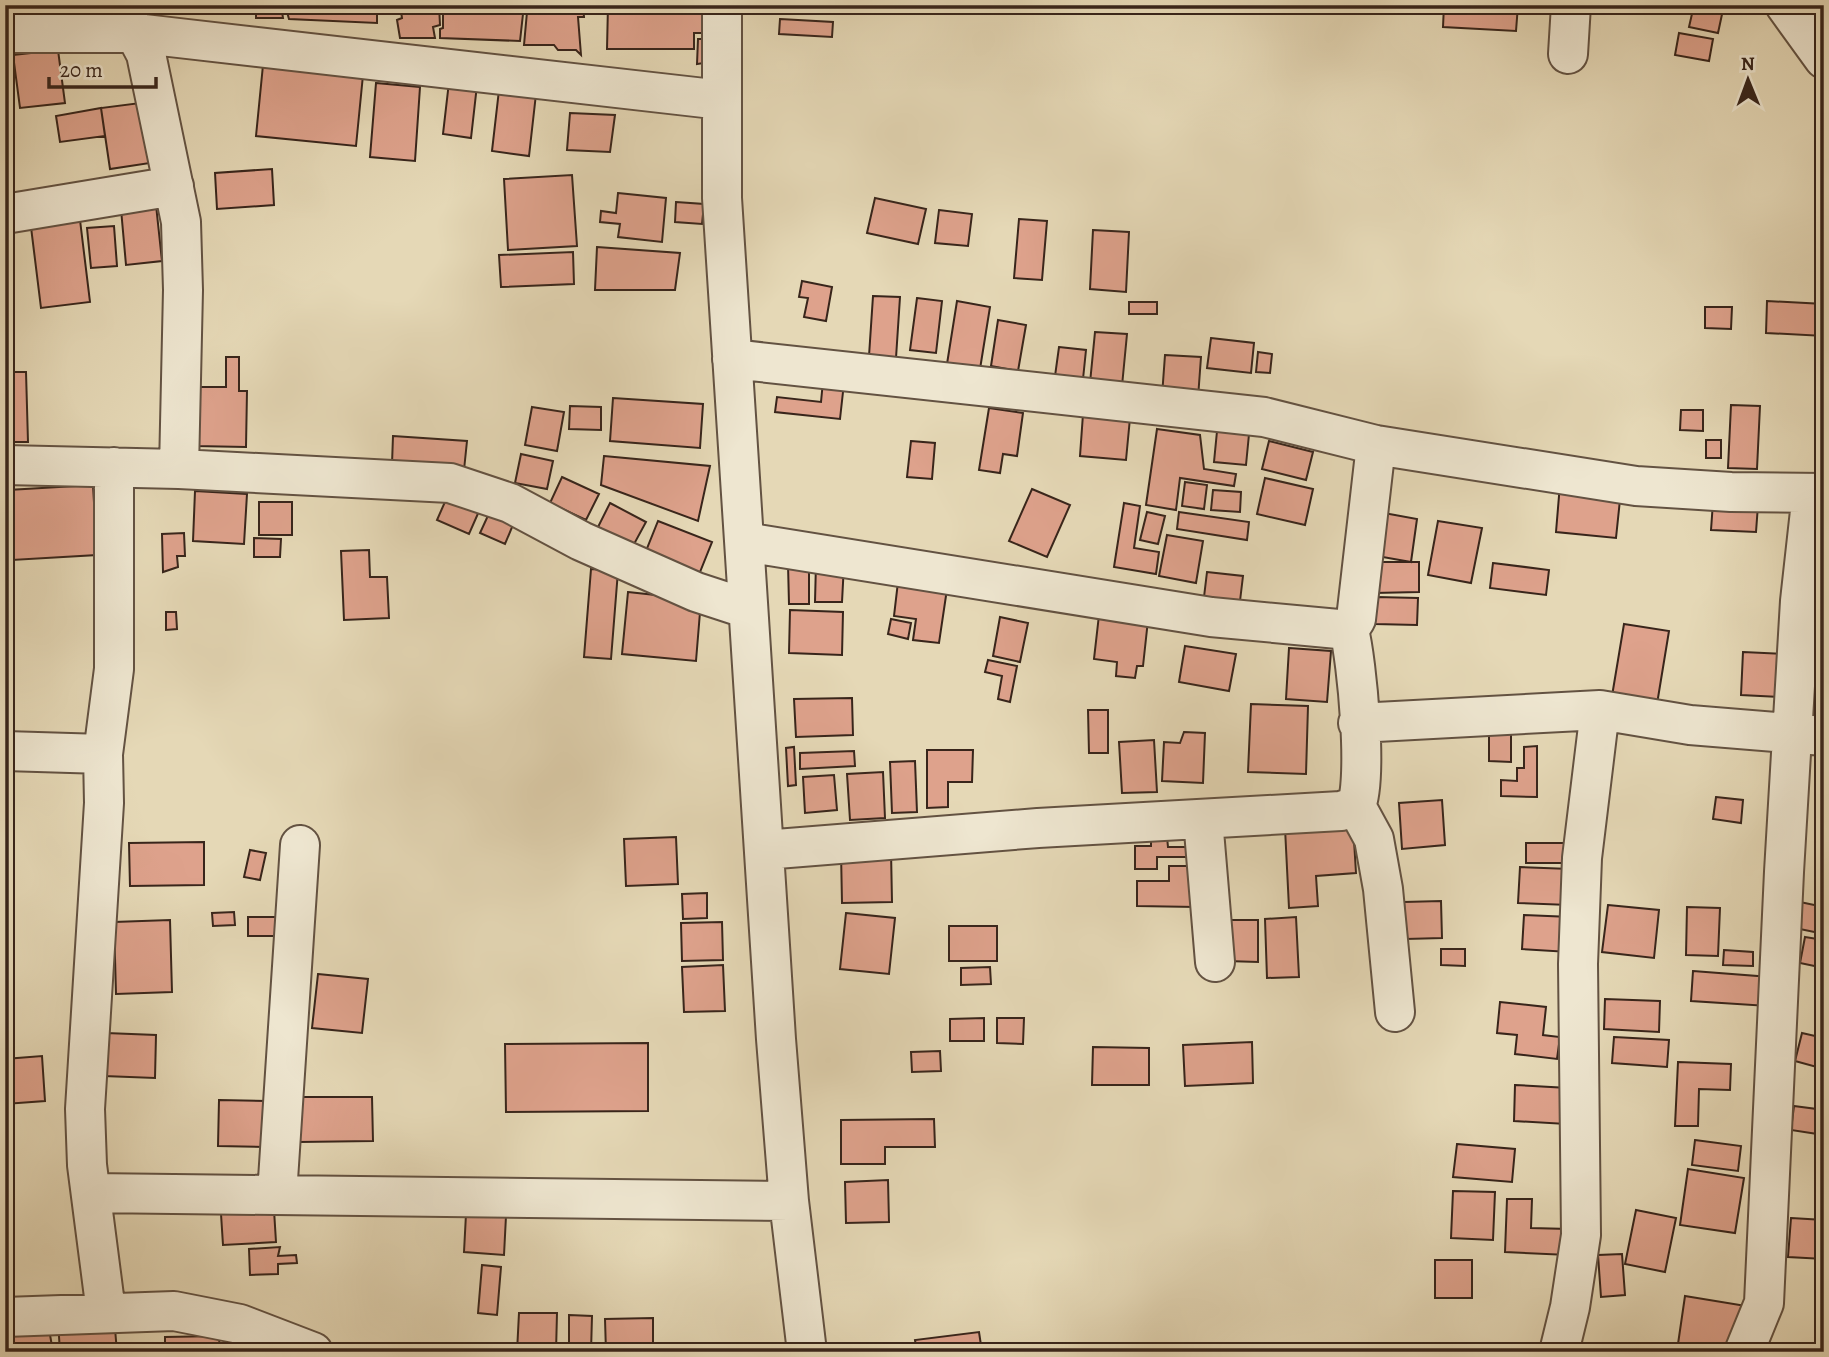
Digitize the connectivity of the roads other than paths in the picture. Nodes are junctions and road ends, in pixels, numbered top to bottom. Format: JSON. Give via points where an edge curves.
{"nodes":[{"id":1,"x":722,"y":5,"type":"edge"},
{"id":2,"x":1571,"y":5,"type":"edge"},
{"id":3,"x":1803,"y":15,"type":"edge"},
{"id":4,"x":128,"y":19,"type":"edge"},
{"id":5,"x":5,"y":33,"type":"edge"},
{"id":6,"x":1568,"y":54,"type":"dead end"},
{"id":7,"x":1824,"y":59,"type":"edge"},
{"id":8,"x":722,"y":100,"type":"junction"},
{"id":9,"x":174,"y":186,"type":"junction"},
{"id":10,"x":5,"y":214,"type":"edge"},
{"id":11,"x":732,"y":359,"type":"junction"},
{"id":12,"x":1376,"y":445,"type":"junction"},
{"id":13,"x":5,"y":465,"type":"edge"},
{"id":14,"x":114,"y":467,"type":"junction"},
{"id":15,"x":178,"y":469,"type":"junction"},
{"id":16,"x":1818,"y":493,"type":"edge"},
{"id":17,"x":745,"y":542,"type":"junction"},
{"id":18,"x":748,"y":609,"type":"junction"},
{"id":19,"x":1349,"y":630,"type":"junction"},
{"id":20,"x":1600,"y":710,"type":"junction"},
{"id":21,"x":1358,"y":723,"type":"junction"},
{"id":22,"x":1809,"y":736,"type":"edge"},
{"id":23,"x":5,"y":751,"type":"edge"},
{"id":24,"x":103,"y":754,"type":"junction"},
{"id":25,"x":1356,"y":806,"type":"junction"},
{"id":26,"x":1203,"y":819,"type":"junction"},
{"id":27,"x":300,"y":845,"type":"dead end"},
{"id":28,"x":764,"y":849,"type":"junction"},
{"id":29,"x":1216,"y":962,"type":"dead end"},
{"id":30,"x":1395,"y":1012,"type":"dead end"},
{"id":31,"x":91,"y":1192,"type":"junction"},
{"id":32,"x":276,"y":1195,"type":"junction"},
{"id":33,"x":789,"y":1201,"type":"junction"},
{"id":34,"x":106,"y":1312,"type":"junction"},
{"id":35,"x":5,"y":1317,"type":"edge"},
{"id":36,"x":313,"y":1352,"type":"edge"},
{"id":37,"x":807,"y":1352,"type":"edge"},
{"id":38,"x":1559,"y":1352,"type":"edge"},
{"id":39,"x":1744,"y":1352,"type":"edge"}],
"edges":[{"from":1,"to":8,"type":"street"},
{"from":2,"to":6,"type":"street"},
{"from":3,"to":7,"type":"street"},
{"from":4,"to":5,"type":"street"},
{"from":4,"to":8,"type":"street"},
{"from":4,"to":9,"type":"street","via":[[146,54]]},
{"from":8,"to":11,"type":"street","via":[[722,198]]},
{"from":9,"to":10,"type":"street"},
{"from":9,"to":15,"type":"street","via":[[181,222],[183,290]]},
{"from":11,"to":12,"type":"street","via":[[1264,417]]},
{"from":11,"to":17,"type":"street"},
{"from":12,"to":16,"type":"street","via":[[1636,486]]},
{"from":12,"to":19,"type":"street","via":[[1356,619]]},
{"from":13,"to":14,"type":"street"},
{"from":14,"to":15,"type":"street"},
{"from":14,"to":24,"type":"street","via":[[114,668]]},
{"from":15,"to":18,"type":"street","via":[[450,483],[510,503],[581,541],[696,592]]},
{"from":16,"to":22,"type":"street","via":[[1800,601]]},
{"from":17,"to":18,"type":"street"},
{"from":17,"to":19,"type":"street","via":[[1211,617]]},
{"from":18,"to":28,"type":"street"},
{"from":19,"to":21,"type":"street"},
{"from":20,"to":21,"type":"street"},
{"from":20,"to":22,"type":"street","via":[[1690,725]]},
{"from":20,"to":38,"type":"street","via":[[1582,858],[1578,964],[1581,1235]]},
{"from":21,"to":25,"type":"street","via":[[1362,793]]},
{"from":22,"to":39,"type":"street","via":[[1784,872],[1764,1303]]},
{"from":23,"to":24,"type":"street"},
{"from":24,"to":31,"type":"street","via":[[85,1109]]},
{"from":25,"to":26,"type":"street","via":[[1341,811]]},
{"from":25,"to":30,"type":"street","via":[[1374,839]]},
{"from":26,"to":28,"type":"street"},
{"from":26,"to":29,"type":"street"},
{"from":27,"to":32,"type":"street"},
{"from":28,"to":33,"type":"street"},
{"from":31,"to":32,"type":"street"},
{"from":31,"to":34,"type":"street"},
{"from":32,"to":33,"type":"street"},
{"from":33,"to":37,"type":"street"},
{"from":34,"to":35,"type":"street"},
{"from":34,"to":36,"type":"street","via":[[174,1311],[240,1324]]}]}
